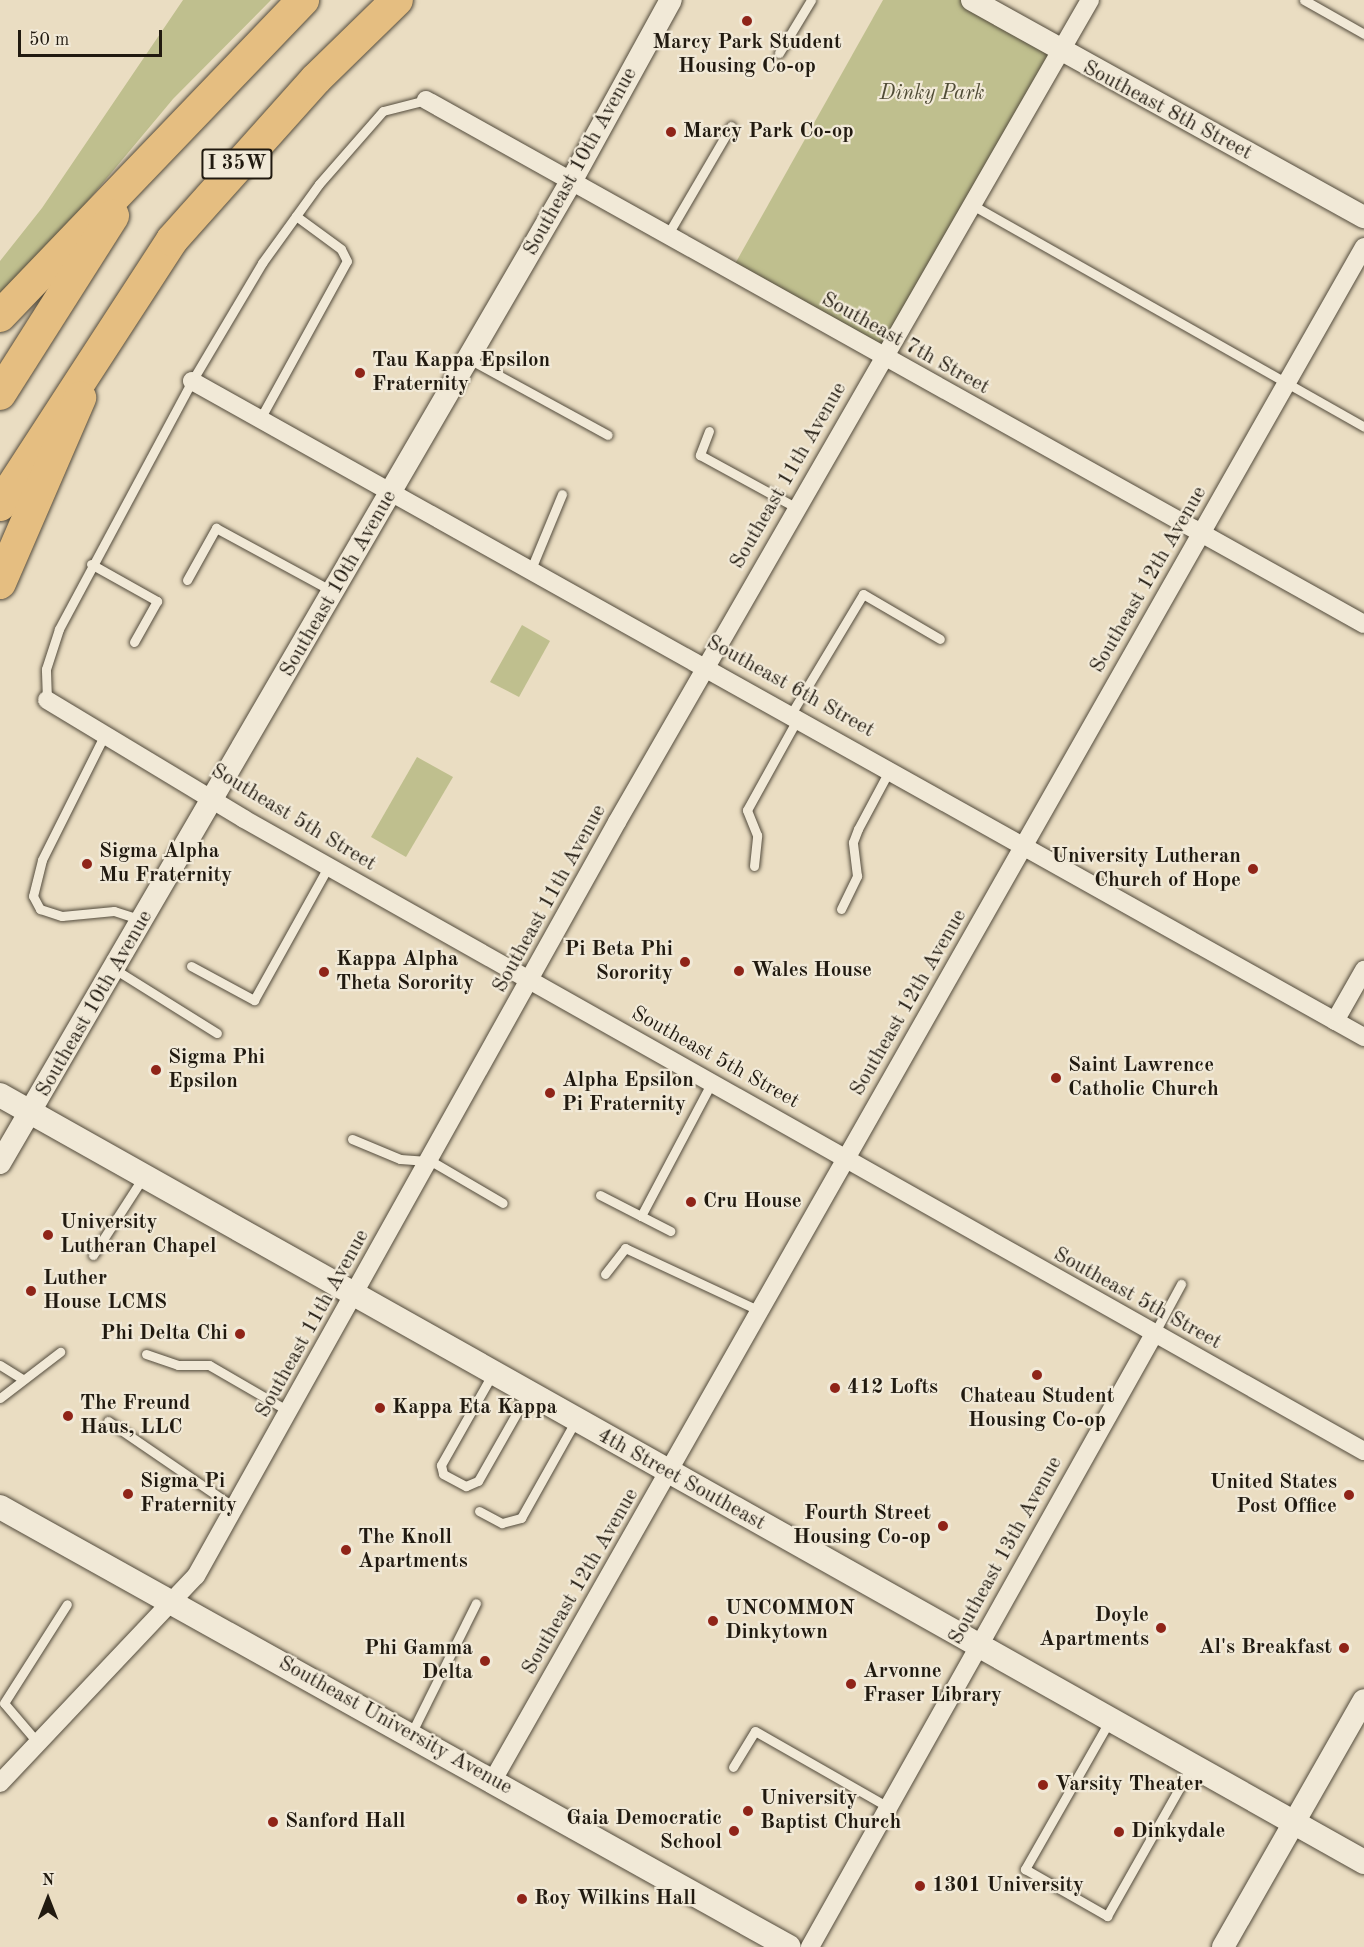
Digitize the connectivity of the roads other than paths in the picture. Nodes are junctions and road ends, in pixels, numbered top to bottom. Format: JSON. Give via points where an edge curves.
{"nodes":[{"id":1,"x":303,"y":0,"type":"edge"},
{"id":2,"x":397,"y":0,"type":"edge"},
{"id":3,"x":671,"y":0,"type":"edge"},
{"id":4,"x":811,"y":0,"type":"edge"},
{"id":5,"x":972,"y":0,"type":"edge"},
{"id":6,"x":1090,"y":0,"type":"edge"},
{"id":7,"x":1304,"y":0,"type":"edge"},
{"id":8,"x":1364,"y":34,"type":"edge"},
{"id":9,"x":1058,"y":52,"type":"junction"},
{"id":10,"x":779,"y":53,"type":"dead end"},
{"id":11,"x":426,"y":100,"type":"joint"},
{"id":12,"x":203,"y":102,"type":"junction"},
{"id":13,"x":731,"y":126,"type":"dead end"},
{"id":14,"x":573,"y":178,"type":"junction"},
{"id":15,"x":974,"y":206,"type":"junction"},
{"id":16,"x":296,"y":216,"type":"junction"},
{"id":17,"x":1364,"y":216,"type":"edge"},
{"id":18,"x":668,"y":234,"type":"junction"},
{"id":19,"x":1364,"y":247,"type":"edge"},
{"id":20,"x":0,"y":316,"type":"edge"},
{"id":21,"x":99,"y":346,"type":"junction"},
{"id":22,"x":883,"y":358,"type":"junction"},
{"id":23,"x":469,"y":359,"type":"junction"},
{"id":24,"x":192,"y":381,"type":"junction"},
{"id":25,"x":1287,"y":384,"type":"junction"},
{"id":26,"x":0,"y":394,"type":"edge"},
{"id":27,"x":260,"y":419,"type":"junction"},
{"id":28,"x":1364,"y":427,"type":"edge"},
{"id":29,"x":709,"y":431,"type":"dead end"},
{"id":30,"x":608,"y":435,"type":"dead end"},
{"id":31,"x":392,"y":492,"type":"junction"},
{"id":32,"x":562,"y":494,"type":"dead end"},
{"id":33,"x":0,"y":505,"type":"edge"},
{"id":34,"x":797,"y":508,"type":"junction"},
{"id":35,"x":1202,"y":532,"type":"junction"},
{"id":36,"x":91,"y":564,"type":"junction"},
{"id":37,"x":531,"y":569,"type":"junction"},
{"id":38,"x":187,"y":580,"type":"dead end"},
{"id":39,"x":0,"y":583,"type":"edge"},
{"id":40,"x":334,"y":593,"type":"junction"},
{"id":41,"x":1364,"y":624,"type":"edge"},
{"id":42,"x":940,"y":639,"type":"dead end"},
{"id":43,"x":134,"y":642,"type":"dead end"},
{"id":44,"x":706,"y":666,"type":"junction"},
{"id":45,"x":47,"y":700,"type":"joint"},
{"id":46,"x":795,"y":716,"type":"junction"},
{"id":47,"x":105,"y":734,"type":"junction"},
{"id":48,"x":890,"y":770,"type":"junction"},
{"id":49,"x":215,"y":798,"type":"junction"},
{"id":50,"x":1025,"y":845,"type":"junction"},
{"id":51,"x":754,"y":866,"type":"dead end"},
{"id":52,"x":328,"y":867,"type":"junction"},
{"id":53,"x":841,"y":909,"type":"dead end"},
{"id":54,"x":143,"y":921,"type":"junction"},
{"id":55,"x":191,"y":966,"type":"dead end"},
{"id":56,"x":116,"y":970,"type":"junction"},
{"id":57,"x":1364,"y":970,"type":"edge"},
{"id":58,"x":532,"y":981,"type":"junction"},
{"id":59,"x":1335,"y":1021,"type":"junction"},
{"id":60,"x":217,"y":1033,"type":"dead end"},
{"id":61,"x":1364,"y":1037,"type":"edge"},
{"id":62,"x":712,"y":1082,"type":"junction"},
{"id":63,"x":0,"y":1095,"type":"edge"},
{"id":64,"x":32,"y":1113,"type":"junction"},
{"id":65,"x":352,"y":1139,"type":"dead end"},
{"id":66,"x":848,"y":1158,"type":"junction"},
{"id":67,"x":431,"y":1161,"type":"junction"},
{"id":68,"x":0,"y":1163,"type":"edge"},
{"id":69,"x":144,"y":1176,"type":"junction"},
{"id":70,"x":600,"y":1195,"type":"dead end"},
{"id":71,"x":503,"y":1203,"type":"dead end"},
{"id":72,"x":641,"y":1216,"type":"junction"},
{"id":73,"x":670,"y":1231,"type":"dead end"},
{"id":74,"x":93,"y":1255,"type":"dead end"},
{"id":75,"x":605,"y":1274,"type":"dead end"},
{"id":76,"x":1181,"y":1284,"type":"dead end"},
{"id":77,"x":356,"y":1295,"type":"junction"},
{"id":78,"x":760,"y":1311,"type":"junction"},
{"id":79,"x":1154,"y":1334,"type":"junction"},
{"id":80,"x":60,"y":1352,"type":"dead end"},
{"id":81,"x":146,"y":1354,"type":"dead end"},
{"id":82,"x":0,"y":1365,"type":"edge"},
{"id":83,"x":494,"y":1373,"type":"junction"},
{"id":84,"x":22,"y":1379,"type":"junction"},
{"id":85,"x":528,"y":1393,"type":"junction"},
{"id":86,"x":0,"y":1398,"type":"edge"},
{"id":87,"x":290,"y":1412,"type":"junction"},
{"id":88,"x":576,"y":1420,"type":"junction"},
{"id":89,"x":108,"y":1421,"type":"dead end"},
{"id":90,"x":1364,"y":1451,"type":"edge"},
{"id":91,"x":669,"y":1473,"type":"junction"},
{"id":92,"x":0,"y":1507,"type":"edge"},
{"id":93,"x":235,"y":1508,"type":"junction"},
{"id":94,"x":479,"y":1511,"type":"dead end"},
{"id":95,"x":171,"y":1601,"type":"junction"},
{"id":96,"x":476,"y":1603,"type":"dead end"},
{"id":97,"x":67,"y":1604,"type":"dead end"},
{"id":98,"x":978,"y":1646,"type":"junction"},
{"id":99,"x":1364,"y":1700,"type":"edge"},
{"id":100,"x":1110,"y":1720,"type":"junction"},
{"id":101,"x":411,"y":1734,"type":"junction"},
{"id":102,"x":38,"y":1743,"type":"junction"},
{"id":103,"x":1192,"y":1766,"type":"junction"},
{"id":104,"x":733,"y":1767,"type":"dead end"},
{"id":105,"x":493,"y":1780,"type":"junction"},
{"id":106,"x":0,"y":1783,"type":"edge"},
{"id":107,"x":888,"y":1807,"type":"junction"},
{"id":108,"x":1294,"y":1823,"type":"junction"},
{"id":109,"x":1364,"y":1862,"type":"edge"},
{"id":110,"x":789,"y":1947,"type":"edge"},
{"id":111,"x":810,"y":1947,"type":"edge"},
{"id":112,"x":1223,"y":1947,"type":"edge"}],
"edges":[{"from":1,"to":12,"type":"highway","number":"I 35W"},
{"from":2,"to":21,"type":"highway","number":"I 35W","via":[[316,79],[189,219]]},
{"from":3,"to":14,"type":"street","name":"Southeast 10th Avenue"},
{"from":4,"to":10,"type":"lane"},
{"from":5,"to":9,"type":"street","name":"Southeast 8th Street"},
{"from":6,"to":9,"type":"street","name":"Southeast 11th Avenue"},
{"from":7,"to":8,"type":"lane"},
{"from":9,"to":15,"type":"street","name":"Southeast 11th Avenue"},
{"from":9,"to":17,"type":"street","name":"Southeast 8th Street"},
{"from":11,"to":14,"type":"street","name":"Southeast 7th Street"},
{"from":11,"to":16,"type":"lane","via":[[383,111]]},
{"from":12,"to":20,"type":"highway"},
{"from":12,"to":26,"type":"highway","number":"I 35W","via":[[112,217]]},
{"from":13,"to":18,"type":"lane"},
{"from":14,"to":18,"type":"street","name":"Southeast 7th Street"},
{"from":14,"to":23,"type":"street","name":"Southeast 10th Avenue"},
{"from":15,"to":22,"type":"street","name":"Southeast 11th Avenue"},
{"from":15,"to":25,"type":"lane"},
{"from":16,"to":24,"type":"lane"},
{"from":16,"to":27,"type":"lane","via":[[341,249],[347,261]]},
{"from":18,"to":22,"type":"street","name":"Southeast 7th Street"},
{"from":19,"to":25,"type":"street","name":"Southeast 12th Avenue"},
{"from":21,"to":33,"type":"highway","number":"I 35W"},
{"from":21,"to":39,"type":"highway"},
{"from":22,"to":34,"type":"street","name":"Southeast 11th Avenue"},
{"from":22,"to":35,"type":"street","name":"Southeast 7th Street"},
{"from":23,"to":30,"type":"lane"},
{"from":23,"to":31,"type":"street","name":"Southeast 10th Avenue"},
{"from":24,"to":27,"type":"street","name":"Southeast 6th Street"},
{"from":24,"to":36,"type":"lane"},
{"from":25,"to":28,"type":"lane"},
{"from":25,"to":35,"type":"street","name":"Southeast 12th Avenue"},
{"from":27,"to":31,"type":"street","name":"Southeast 6th Street"},
{"from":29,"to":34,"type":"lane","via":[[700,455]]},
{"from":31,"to":37,"type":"street","name":"Southeast 6th Street"},
{"from":31,"to":40,"type":"street","name":"Southeast 10th Avenue"},
{"from":32,"to":37,"type":"lane"},
{"from":34,"to":44,"type":"street","name":"Southeast 11th Avenue"},
{"from":35,"to":41,"type":"street","name":"Southeast 7th Street"},
{"from":35,"to":50,"type":"street","name":"Southeast 12th Avenue"},
{"from":36,"to":43,"type":"lane","via":[[158,601]]},
{"from":36,"to":45,"type":"lane","via":[[49,653]]},
{"from":37,"to":44,"type":"street","name":"Southeast 6th Street"},
{"from":38,"to":40,"type":"lane","via":[[216,528]]},
{"from":40,"to":49,"type":"street","name":"Southeast 10th Avenue"},
{"from":42,"to":46,"type":"lane","via":[[863,594]]},
{"from":44,"to":46,"type":"street","name":"Southeast 6th Street"},
{"from":44,"to":58,"type":"street","name":"Southeast 11th Avenue"},
{"from":45,"to":47,"type":"street","name":"Southeast 5th Street"},
{"from":46,"to":48,"type":"street","name":"Southeast 6th Street"},
{"from":46,"to":51,"type":"lane","via":[[747,810],[757,835]]},
{"from":47,"to":49,"type":"street","name":"Southeast 5th Street"},
{"from":47,"to":54,"type":"lane","via":[[37,874],[34,903],[62,916],[114,911]]},
{"from":48,"to":50,"type":"street","name":"Southeast 6th Street"},
{"from":48,"to":53,"type":"lane","via":[[853,842],[857,876]]},
{"from":49,"to":52,"type":"street","name":"Southeast 5th Street"},
{"from":49,"to":54,"type":"street","name":"Southeast 10th Avenue"},
{"from":50,"to":59,"type":"street","name":"Southeast 6th Street"},
{"from":50,"to":66,"type":"street","name":"Southeast 12th Avenue"},
{"from":52,"to":55,"type":"lane","via":[[254,1000]]},
{"from":52,"to":58,"type":"street","name":"Southeast 5th Street"},
{"from":54,"to":56,"type":"street","name":"Southeast 10th Avenue"},
{"from":56,"to":60,"type":"lane"},
{"from":56,"to":64,"type":"street","name":"Southeast 10th Avenue"},
{"from":57,"to":59,"type":"street"},
{"from":58,"to":62,"type":"street","name":"Southeast 5th Street"},
{"from":58,"to":67,"type":"street","name":"Southeast 11th Avenue"},
{"from":59,"to":61,"type":"street","name":"Southeast 6th Street"},
{"from":62,"to":66,"type":"street","name":"Southeast 5th Street"},
{"from":62,"to":72,"type":"lane"},
{"from":63,"to":64,"type":"main road","name":"4th Street Southeast"},
{"from":64,"to":68,"type":"street","name":"Southeast 10th Avenue"},
{"from":64,"to":69,"type":"main road","name":"4th Street Southeast"},
{"from":65,"to":67,"type":"lane","via":[[400,1159]]},
{"from":66,"to":78,"type":"street","name":"Southeast 12th Avenue"},
{"from":66,"to":79,"type":"street","name":"Southeast 5th Street"},
{"from":67,"to":71,"type":"lane"},
{"from":67,"to":77,"type":"street","name":"Southeast 11th Avenue"},
{"from":69,"to":74,"type":"lane"},
{"from":69,"to":77,"type":"main road","name":"4th Street Southeast"},
{"from":70,"to":72,"type":"lane"},
{"from":72,"to":73,"type":"lane"},
{"from":75,"to":78,"type":"lane","via":[[625,1248]]},
{"from":76,"to":79,"type":"lane"},
{"from":77,"to":83,"type":"main road","name":"4th Street Southeast"},
{"from":77,"to":87,"type":"street","name":"Southeast 11th Avenue"},
{"from":78,"to":91,"type":"street","name":"Southeast 12th Avenue"},
{"from":79,"to":90,"type":"street","name":"Southeast 5th Street"},
{"from":79,"to":98,"type":"street","name":"Southeast 13th Avenue"},
{"from":80,"to":84,"type":"lane"},
{"from":81,"to":87,"type":"lane","via":[[178,1365],[209,1365]]},
{"from":82,"to":84,"type":"lane"},
{"from":83,"to":85,"type":"main road","name":"4th Street Southeast"},
{"from":83,"to":85,"type":"lane","via":[[441,1465],[443,1474],[466,1486],[478,1481]]},
{"from":84,"to":86,"type":"lane"},
{"from":85,"to":88,"type":"main road","name":"4th Street Southeast"},
{"from":87,"to":93,"type":"street","name":"Southeast 11th Avenue"},
{"from":88,"to":91,"type":"main road","name":"4th Street Southeast"},
{"from":88,"to":94,"type":"lane","via":[[520,1518],[502,1523]]},
{"from":89,"to":93,"type":"lane"},
{"from":91,"to":98,"type":"main road","name":"4th Street Southeast"},
{"from":91,"to":105,"type":"street","name":"Southeast 12th Avenue"},
{"from":92,"to":95,"type":"main road","name":"Southeast University Avenue"},
{"from":93,"to":95,"type":"street","name":"Southeast 11th Avenue","via":[[196,1576]]},
{"from":95,"to":101,"type":"main road","name":"Southeast University Avenue"},
{"from":95,"to":102,"type":"street","name":"Southeast 11th Avenue"},
{"from":96,"to":101,"type":"lane"},
{"from":97,"to":102,"type":"lane","via":[[4,1703]]},
{"from":98,"to":100,"type":"main road","name":"4th Street Southeast"},
{"from":98,"to":107,"type":"street","name":"Southeast 13th Avenue"},
{"from":99,"to":108,"type":"street"},
{"from":100,"to":103,"type":"main road","name":"4th Street Southeast"},
{"from":100,"to":103,"type":"lane","via":[[1025,1869],[1107,1916]]},
{"from":101,"to":105,"type":"main road","name":"Southeast University Avenue"},
{"from":102,"to":106,"type":"street","name":"Southeast 11th Avenue"},
{"from":103,"to":108,"type":"main road","name":"4th Street Southeast"},
{"from":104,"to":107,"type":"lane","via":[[755,1731]]},
{"from":105,"to":110,"type":"main road","name":"Southeast University Avenue"},
{"from":107,"to":111,"type":"street","name":"Southeast 13th Avenue"},
{"from":108,"to":109,"type":"main road","name":"4th Street Southeast"},
{"from":108,"to":112,"type":"street"}]}
